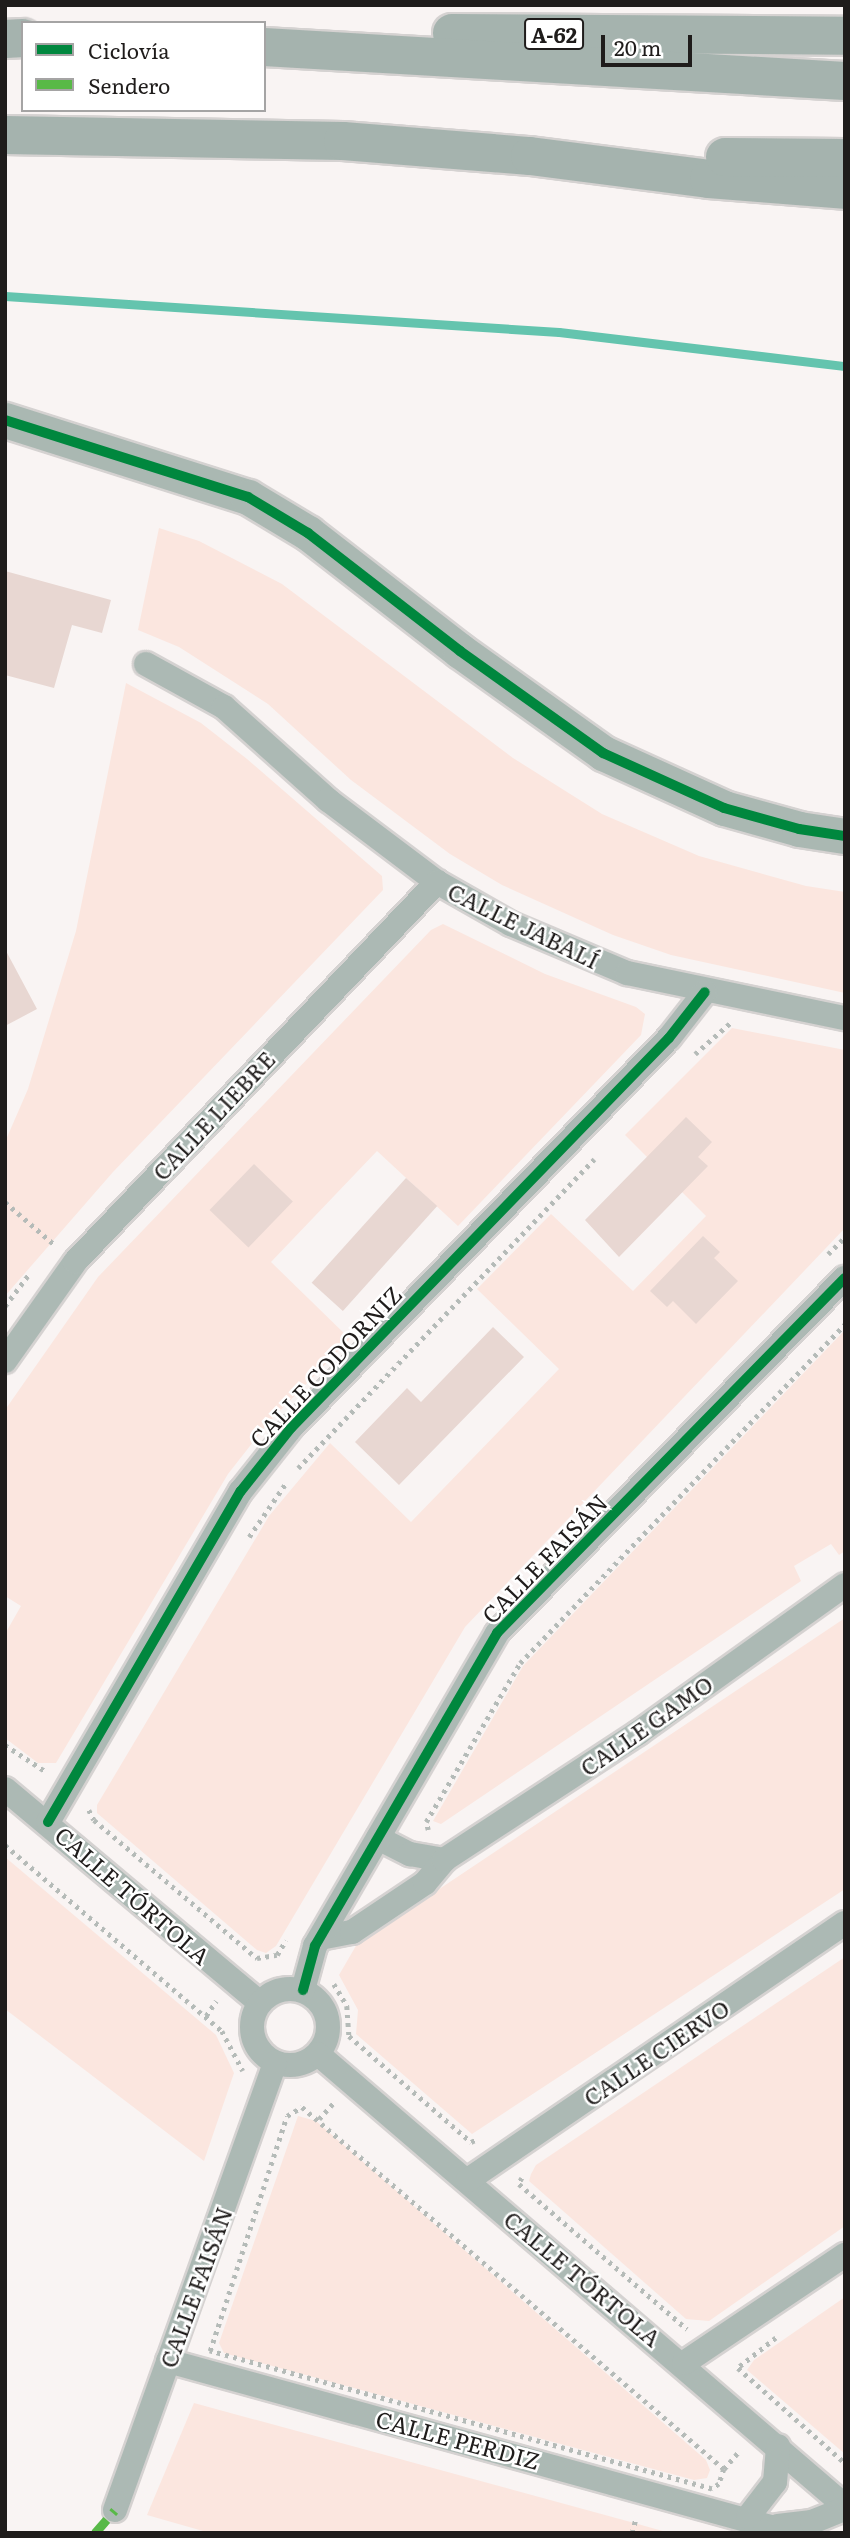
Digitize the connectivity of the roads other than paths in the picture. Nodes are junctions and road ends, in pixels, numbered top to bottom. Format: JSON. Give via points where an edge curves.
{"nodes":[{"id":1,"x":266,"y":32,"type":"edge"},
{"id":2,"x":845,"y":36,"type":"edge"},
{"id":3,"x":266,"y":47,"type":"edge"},
{"id":4,"x":845,"y":81,"type":"edge"},
{"id":5,"x":5,"y":135,"type":"edge"},
{"id":6,"x":530,"y":156,"type":"junction"},
{"id":7,"x":845,"y":158,"type":"edge"},
{"id":8,"x":845,"y":190,"type":"edge"},
{"id":9,"x":5,"y":420,"type":"edge"},
{"id":10,"x":146,"y":664,"type":"dead end"},
{"id":11,"x":845,"y":836,"type":"edge"},
{"id":12,"x":437,"y":883,"type":"junction"},
{"id":13,"x":705,"y":992,"type":"junction"},
{"id":14,"x":845,"y":1018,"type":"edge"},
{"id":15,"x":845,"y":1278,"type":"edge"},
{"id":16,"x":5,"y":1361,"type":"edge"},
{"id":17,"x":845,"y":1585,"type":"edge"},
{"id":18,"x":5,"y":1789,"type":"edge"},
{"id":19,"x":48,"y":1822,"type":"junction"},
{"id":20,"x":378,"y":1838,"type":"junction"},
{"id":21,"x":444,"y":1860,"type":"junction"},
{"id":22,"x":845,"y":1923,"type":"edge"},
{"id":23,"x":320,"y":1938,"type":"junction"},
{"id":24,"x":303,"y":1990,"type":"junction"},
{"id":25,"x":259,"y":2002,"type":"junction"},
{"id":26,"x":318,"y":2054,"type":"junction"},
{"id":27,"x":275,"y":2063,"type":"junction"},
{"id":28,"x":468,"y":2180,"type":"junction"},
{"id":29,"x":845,"y":2255,"type":"edge"},
{"id":30,"x":168,"y":2361,"type":"junction"},
{"id":31,"x":684,"y":2363,"type":"junction"},
{"id":32,"x":778,"y":2446,"type":"junction"},
{"id":33,"x":845,"y":2507,"type":"edge"},
{"id":34,"x":115,"y":2510,"type":"dead end"},
{"id":35,"x":748,"y":2517,"type":"junction"},
{"id":36,"x":785,"y":2529,"type":"edge"}],
"edges":[{"from":1,"to":2,"type":"highway","number":"A-62"},
{"from":3,"to":4,"type":"highway"},
{"from":5,"to":6,"type":"highway","via":[[344,141]]},
{"from":6,"to":7,"type":"highway"},
{"from":6,"to":8,"type":"highway","via":[[709,179]]},
{"from":9,"to":11,"type":"street","via":[[248,497],[308,533],[460,651],[603,753],[724,808],[799,829]]},
{"from":10,"to":12,"type":"street","name":"CALLE JABALÍ","via":[[224,707],[328,800]]},
{"from":12,"to":13,"type":"street","name":"CALLE JABALÍ","via":[[563,948],[627,973]]},
{"from":12,"to":16,"type":"street","name":"CALLE LIEBRE","via":[[75,1262]]},
{"from":13,"to":14,"type":"street","name":"CALLE JABALÍ"},
{"from":13,"to":19,"type":"street","name":"CALLE CODORNIZ","via":[[669,1038],[291,1428],[241,1491]]},
{"from":15,"to":20,"type":"street","name":"CALLE FAISÁN","via":[[497,1633]]},
{"from":17,"to":21,"type":"street","name":"CALLE GAMO","via":[[638,1733]]},
{"from":18,"to":19,"type":"street","name":"CALLE TÓRTOLA"},
{"from":19,"to":25,"type":"street","name":"CALLE TÓRTOLA"},
{"from":20,"to":21,"type":"street","via":[[410,1854]]},
{"from":20,"to":23,"type":"street","name":"CALLE FAISÁN"},
{"from":21,"to":23,"type":"street","name":"CALLE GAMO","via":[[425,1882],[352,1932]]},
{"from":22,"to":28,"type":"street","name":"CALLE CIERVO"},
{"from":23,"to":24,"type":"street","name":"CALLE FAISÁN"},
{"from":24,"to":25,"type":"street","via":[[287,1988]]},
{"from":24,"to":26,"type":"street","via":[[320,2004],[329,2025]]},
{"from":25,"to":27,"type":"street","via":[[252,2018],[252,2036],[260,2052]]},
{"from":26,"to":27,"type":"street","via":[[306,2063]]},
{"from":26,"to":28,"type":"street","name":"CALLE TÓRTOLA"},
{"from":27,"to":30,"type":"street","name":"CALLE FAISÁN"},
{"from":28,"to":31,"type":"street","name":"CALLE TÓRTOLA"},
{"from":29,"to":31,"type":"street"},
{"from":30,"to":34,"type":"street","name":"CALLE FAISÁN"},
{"from":30,"to":35,"type":"street","name":"CALLE PERDIZ"},
{"from":31,"to":32,"type":"street","name":"CALLE TÓRTOLA"},
{"from":32,"to":33,"type":"street","name":"CALLE TÓRTOLA"},
{"from":32,"to":35,"type":"street","via":[[775,2482]]},
{"from":33,"to":36,"type":"street","name":"CALLE PERDIZ"},
{"from":35,"to":36,"type":"street","name":"CALLE PERDIZ"}]}
